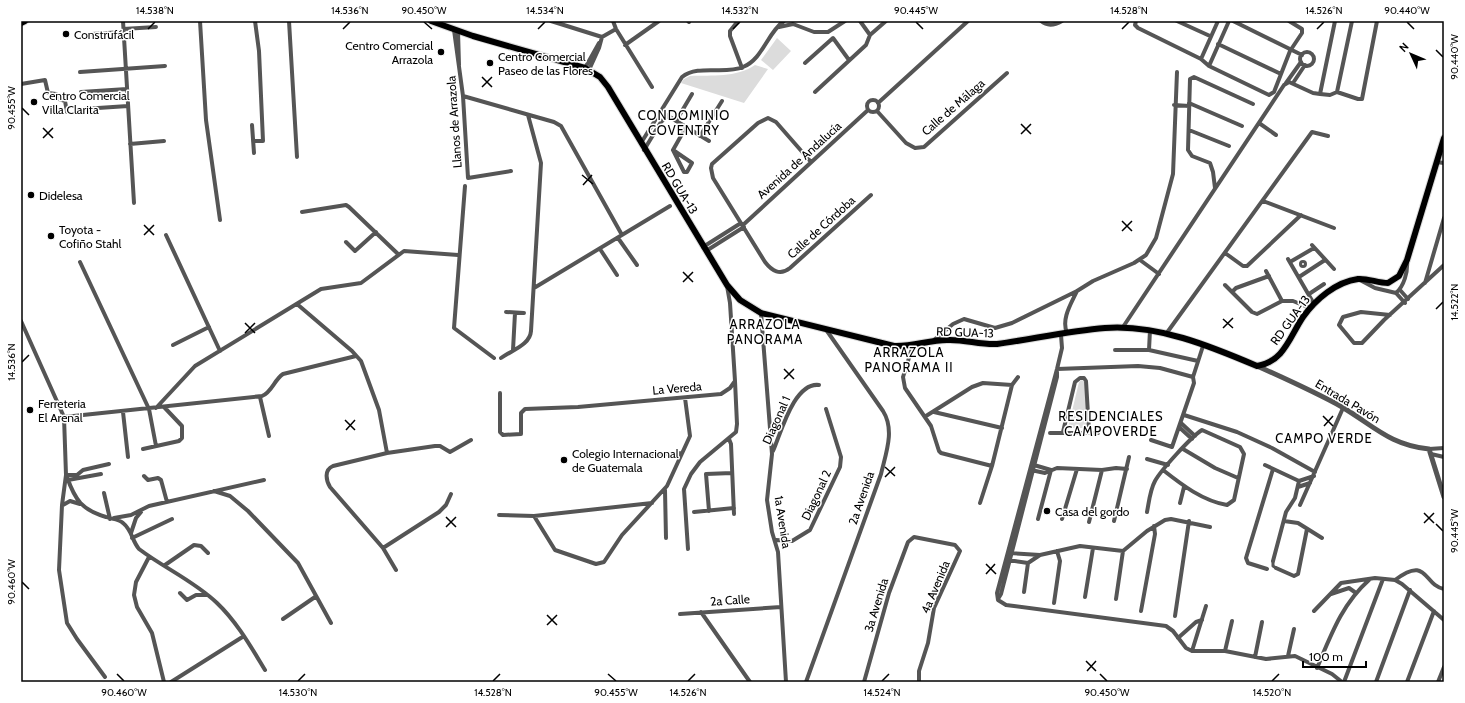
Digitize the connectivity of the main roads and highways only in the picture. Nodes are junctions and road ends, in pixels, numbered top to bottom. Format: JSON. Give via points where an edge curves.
{"nodes":[{"id":1,"x":25,"y":21,"type":"edge"},
{"id":2,"x":431,"y":21,"type":"edge"},
{"id":3,"x":21,"y":23,"type":"edge"},
{"id":4,"x":1444,"y":138,"type":"edge"}],
"edges":[{"from":1,"to":3,"type":"main road"},
{"from":2,"to":4,"type":"main road","name":"RD GUA-13","via":[[587,69],[596,74],[605,82],[727,286],[740,300],[761,315],[894,346],[953,340],[985,344],[1123,328],[1166,334],[1257,366],[1269,362],[1281,353],[1312,306],[1340,284],[1357,279],[1380,283],[1392,282],[1401,274]]}]}
